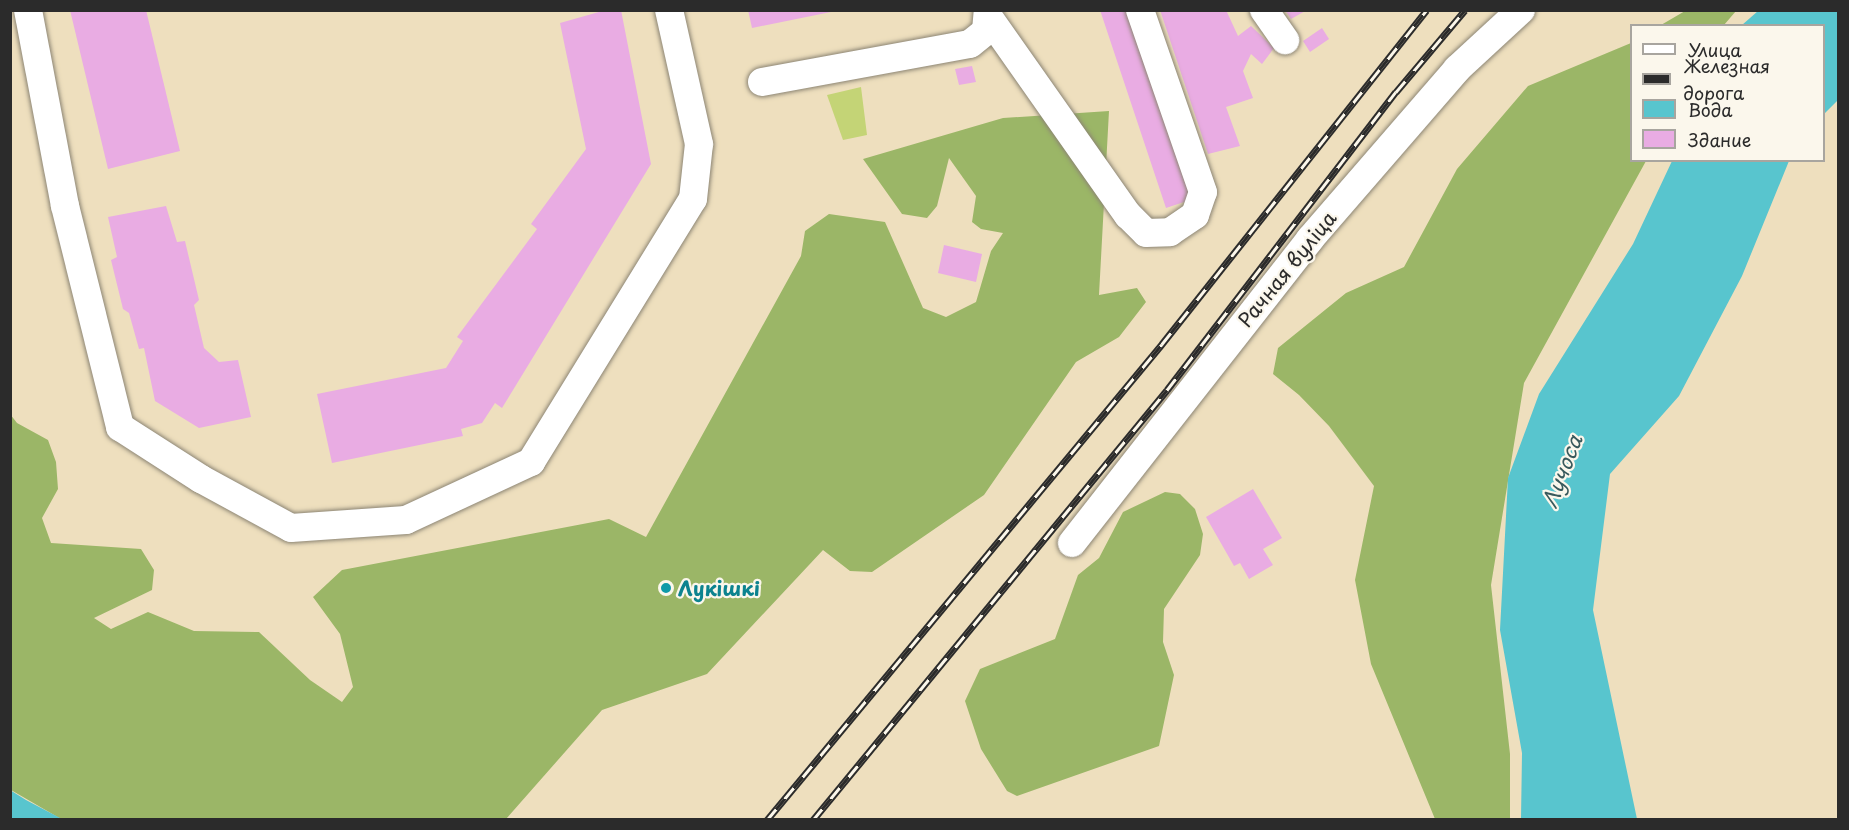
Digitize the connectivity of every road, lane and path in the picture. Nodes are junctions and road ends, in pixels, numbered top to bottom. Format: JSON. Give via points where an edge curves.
{"nodes":[{"id":1,"x":28,"y":10,"type":"edge"},
{"id":2,"x":669,"y":10,"type":"edge"},
{"id":3,"x":1140,"y":10,"type":"edge"},
{"id":4,"x":1264,"y":10,"type":"edge"},
{"id":5,"x":1521,"y":10,"type":"edge"},
{"id":6,"x":989,"y":15,"type":"edge"},
{"id":7,"x":1285,"y":40,"type":"dead end"},
{"id":8,"x":762,"y":82,"type":"dead end"},
{"id":9,"x":1072,"y":543,"type":"dead end"}],
"edges":[{"from":1,"to":2,"type":"street","via":[[65,206],[120,427],[201,479],[291,528],[406,520],[531,462],[693,199],[699,144]]},
{"from":3,"to":6,"type":"street","via":[[1203,192],[1195,215],[1170,232],[1146,233],[1128,215]]},
{"from":4,"to":7,"type":"street"},
{"from":5,"to":9,"type":"street","name":"Рачная вуліца","via":[[1458,69],[1310,239]]},
{"from":6,"to":8,"type":"street","via":[[982,36],[970,44]]}]}
